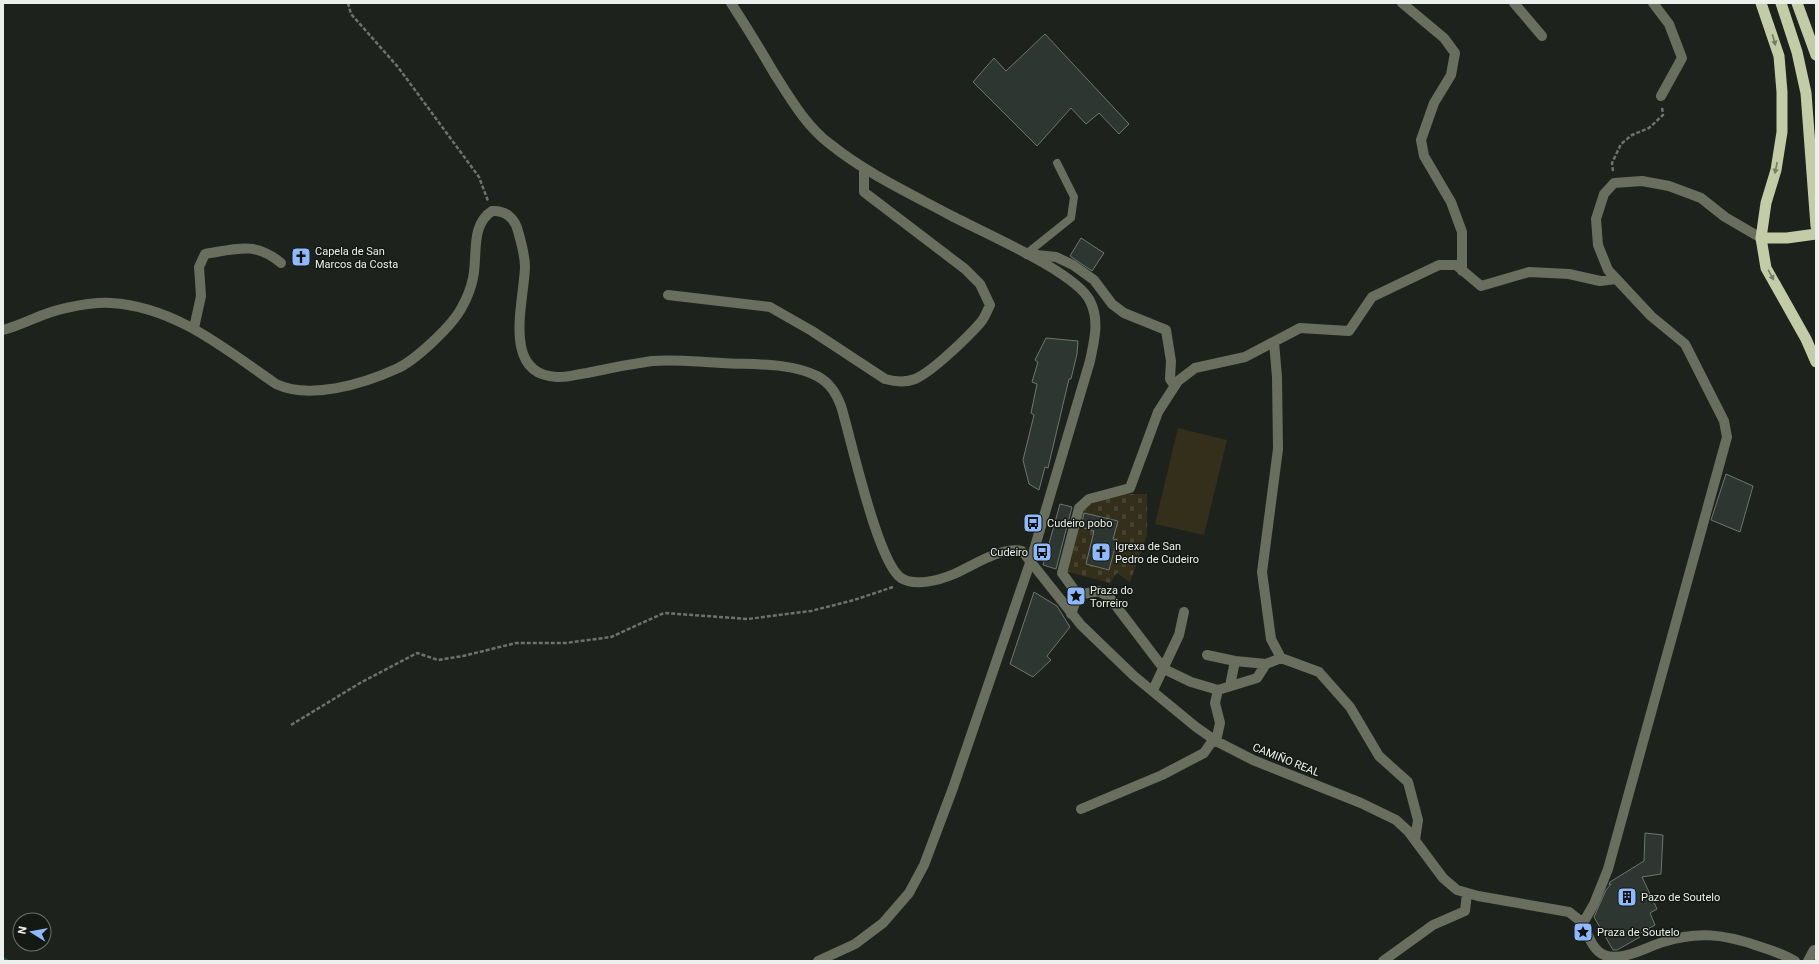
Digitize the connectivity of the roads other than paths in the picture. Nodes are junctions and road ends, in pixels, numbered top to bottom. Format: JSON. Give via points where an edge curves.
{"nodes":[{"id":1,"x":731,"y":3,"type":"edge"},
{"id":2,"x":1402,"y":3,"type":"edge"},
{"id":3,"x":1514,"y":3,"type":"edge"},
{"id":4,"x":1653,"y":3,"type":"edge"},
{"id":5,"x":1761,"y":3,"type":"edge"},
{"id":6,"x":1781,"y":3,"type":"edge"},
{"id":7,"x":1797,"y":3,"type":"edge"},
{"id":8,"x":1542,"y":36,"type":"dead end"},
{"id":9,"x":1816,"y":55,"type":"edge"},
{"id":10,"x":1661,"y":96,"type":"road end"},
{"id":11,"x":1057,"y":163,"type":"dead end"},
{"id":12,"x":864,"y":168,"type":"junction"},
{"id":13,"x":1816,"y":226,"type":"edge"},
{"id":14,"x":1816,"y":234,"type":"edge"},
{"id":15,"x":1761,"y":238,"type":"junction"},
{"id":16,"x":1026,"y":254,"type":"junction"},
{"id":17,"x":281,"y":263,"type":"dead end"},
{"id":18,"x":1462,"y":271,"type":"junction"},
{"id":19,"x":1616,"y":279,"type":"junction"},
{"id":20,"x":668,"y":295,"type":"dead end"},
{"id":21,"x":194,"y":328,"type":"junction"},
{"id":22,"x":3,"y":330,"type":"edge"},
{"id":23,"x":1274,"y":342,"type":"junction"},
{"id":24,"x":1816,"y":362,"type":"edge"},
{"id":25,"x":1175,"y":386,"type":"junction"},
{"id":26,"x":1031,"y":560,"type":"junction"},
{"id":27,"x":1078,"y":595,"type":"junction"},
{"id":28,"x":1184,"y":612,"type":"dead end"},
{"id":29,"x":1071,"y":614,"type":"junction"},
{"id":30,"x":1207,"y":655,"type":"dead end"},
{"id":31,"x":1281,"y":658,"type":"junction"},
{"id":32,"x":1235,"y":661,"type":"junction"},
{"id":33,"x":1266,"y":664,"type":"junction"},
{"id":34,"x":1164,"y":669,"type":"junction"},
{"id":35,"x":1230,"y":686,"type":"junction"},
{"id":36,"x":1153,"y":690,"type":"junction"},
{"id":37,"x":1218,"y":690,"type":"junction"},
{"id":38,"x":1215,"y":741,"type":"junction"},
{"id":39,"x":1080,"y":809,"type":"dead end"},
{"id":40,"x":1415,"y":840,"type":"junction"},
{"id":41,"x":1467,"y":893,"type":"junction"},
{"id":42,"x":1584,"y":923,"type":"junction"},
{"id":43,"x":1816,"y":950,"type":"edge"},
{"id":44,"x":818,"y":961,"type":"edge"},
{"id":45,"x":1383,"y":961,"type":"edge"},
{"id":46,"x":1795,"y":961,"type":"edge"},
{"id":47,"x":1808,"y":961,"type":"edge"}],
"edges":[{"from":1,"to":12,"type":"street","via":[[798,111],[828,144]]},
{"from":2,"to":18,"type":"street","via":[[1444,38],[1455,53],[1451,75],[1434,103],[1421,140],[1424,156],[1451,202],[1462,232]]},
{"from":3,"to":8,"type":"street"},
{"from":4,"to":10,"type":"street","via":[[1669,24],[1682,58]]},
{"from":5,"to":15,"type":"highway","one_way":true,"via":[[1778,56],[1782,92],[1782,132]]},
{"from":6,"to":13,"type":"highway","via":[[1797,52],[1806,93]]},
{"from":7,"to":9,"type":"highway"},
{"from":11,"to":16,"type":"lane","via":[[1074,197],[1071,218]]},
{"from":12,"to":16,"type":"street"},
{"from":12,"to":20,"type":"street","via":[[864,192],[965,269],[980,284],[990,305],[982,320],[962,342],[916,379],[895,382],[885,379],[770,307]]},
{"from":14,"to":15,"type":"highway"},
{"from":15,"to":19,"type":"street","via":[[1725,217],[1701,198],[1688,193],[1642,181],[1614,183],[1604,194],[1596,219],[1598,245],[1608,270]]},
{"from":15,"to":24,"type":"highway","one_way":true,"via":[[1766,268]]},
{"from":16,"to":25,"type":"street","via":[[1056,257],[1073,265],[1094,280],[1112,304],[1124,313],[1166,330],[1171,361],[1170,379]]},
{"from":16,"to":26,"type":"street","via":[[1067,277],[1076,285],[1090,301],[1096,318],[1096,333],[1090,361]]},
{"from":17,"to":21,"type":"street","via":[[272,255],[255,248],[236,248],[205,254],[198,267],[201,296]]},
{"from":18,"to":19,"type":"street","via":[[1480,286],[1529,272],[1569,274],[1600,281]]},
{"from":18,"to":23,"type":"street","via":[[1456,265],[1439,265],[1372,297],[1349,331],[1300,328]]},
{"from":19,"to":42,"type":"street","via":[[1651,316],[1685,344],[1724,421],[1727,437],[1608,869]]},
{"from":21,"to":22,"type":"street","via":[[139,307],[111,303],[82,305],[51,312]]},
{"from":21,"to":26,"type":"street","name":"CAMIÑO REAL","via":[[276,384],[294,390],[340,387],[397,369],[438,336],[462,308],[473,278],[478,233],[485,216],[492,211],[500,211],[512,219],[519,234],[525,264],[519,334],[526,358],[533,370],[558,377],[678,360],[787,368],[817,376],[835,392],[841,406],[863,491],[895,572],[909,581],[948,577],[987,558],[1016,549]]},
{"from":23,"to":25,"type":"street","via":[[1245,357],[1195,368]]},
{"from":23,"to":31,"type":"street","via":[[1278,449],[1262,572],[1271,639]]},
{"from":25,"to":27,"type":"street","via":[[1158,412],[1130,488],[1089,499],[1079,508],[1062,573]]},
{"from":26,"to":29,"type":"street","name":"CAMIÑO REAL"},
{"from":26,"to":44,"type":"street","via":[[953,788],[916,882],[883,923],[856,944]]},
{"from":27,"to":29,"type":"street"},
{"from":27,"to":34,"type":"street","via":[[1099,591],[1110,598]]},
{"from":28,"to":34,"type":"street","via":[[1179,635]]},
{"from":29,"to":36,"type":"street","name":"CAMIÑO REAL","via":[[1134,676]]},
{"from":30,"to":32,"type":"street"},
{"from":31,"to":33,"type":"street"},
{"from":31,"to":40,"type":"street","via":[[1319,672],[1350,707],[1379,756],[1408,782],[1418,820]]},
{"from":32,"to":33,"type":"street"},
{"from":32,"to":35,"type":"street"},
{"from":33,"to":35,"type":"street","via":[[1257,678]]},
{"from":34,"to":36,"type":"street"},
{"from":34,"to":37,"type":"street"},
{"from":35,"to":37,"type":"street"},
{"from":36,"to":38,"type":"street","name":"CAMIÑO REAL"},
{"from":37,"to":38,"type":"street","via":[[1215,703],[1220,723]]},
{"from":38,"to":39,"type":"street","via":[[1204,753],[1162,775]]},
{"from":38,"to":40,"type":"street","name":"CAMIÑO REAL","via":[[1253,760],[1386,814],[1403,825]]},
{"from":40,"to":41,"type":"street","name":"CAMIÑO REAL","via":[[1449,884]]},
{"from":41,"to":42,"type":"street","name":"CAMIÑO REAL","via":[[1570,912]]},
{"from":41,"to":45,"type":"street","via":[[1465,911],[1433,925]]},
{"from":42,"to":46,"type":"street","via":[[1594,948],[1604,955],[1629,955],[1663,942],[1703,934],[1750,943]]},
{"from":43,"to":47,"type":"street"}]}
